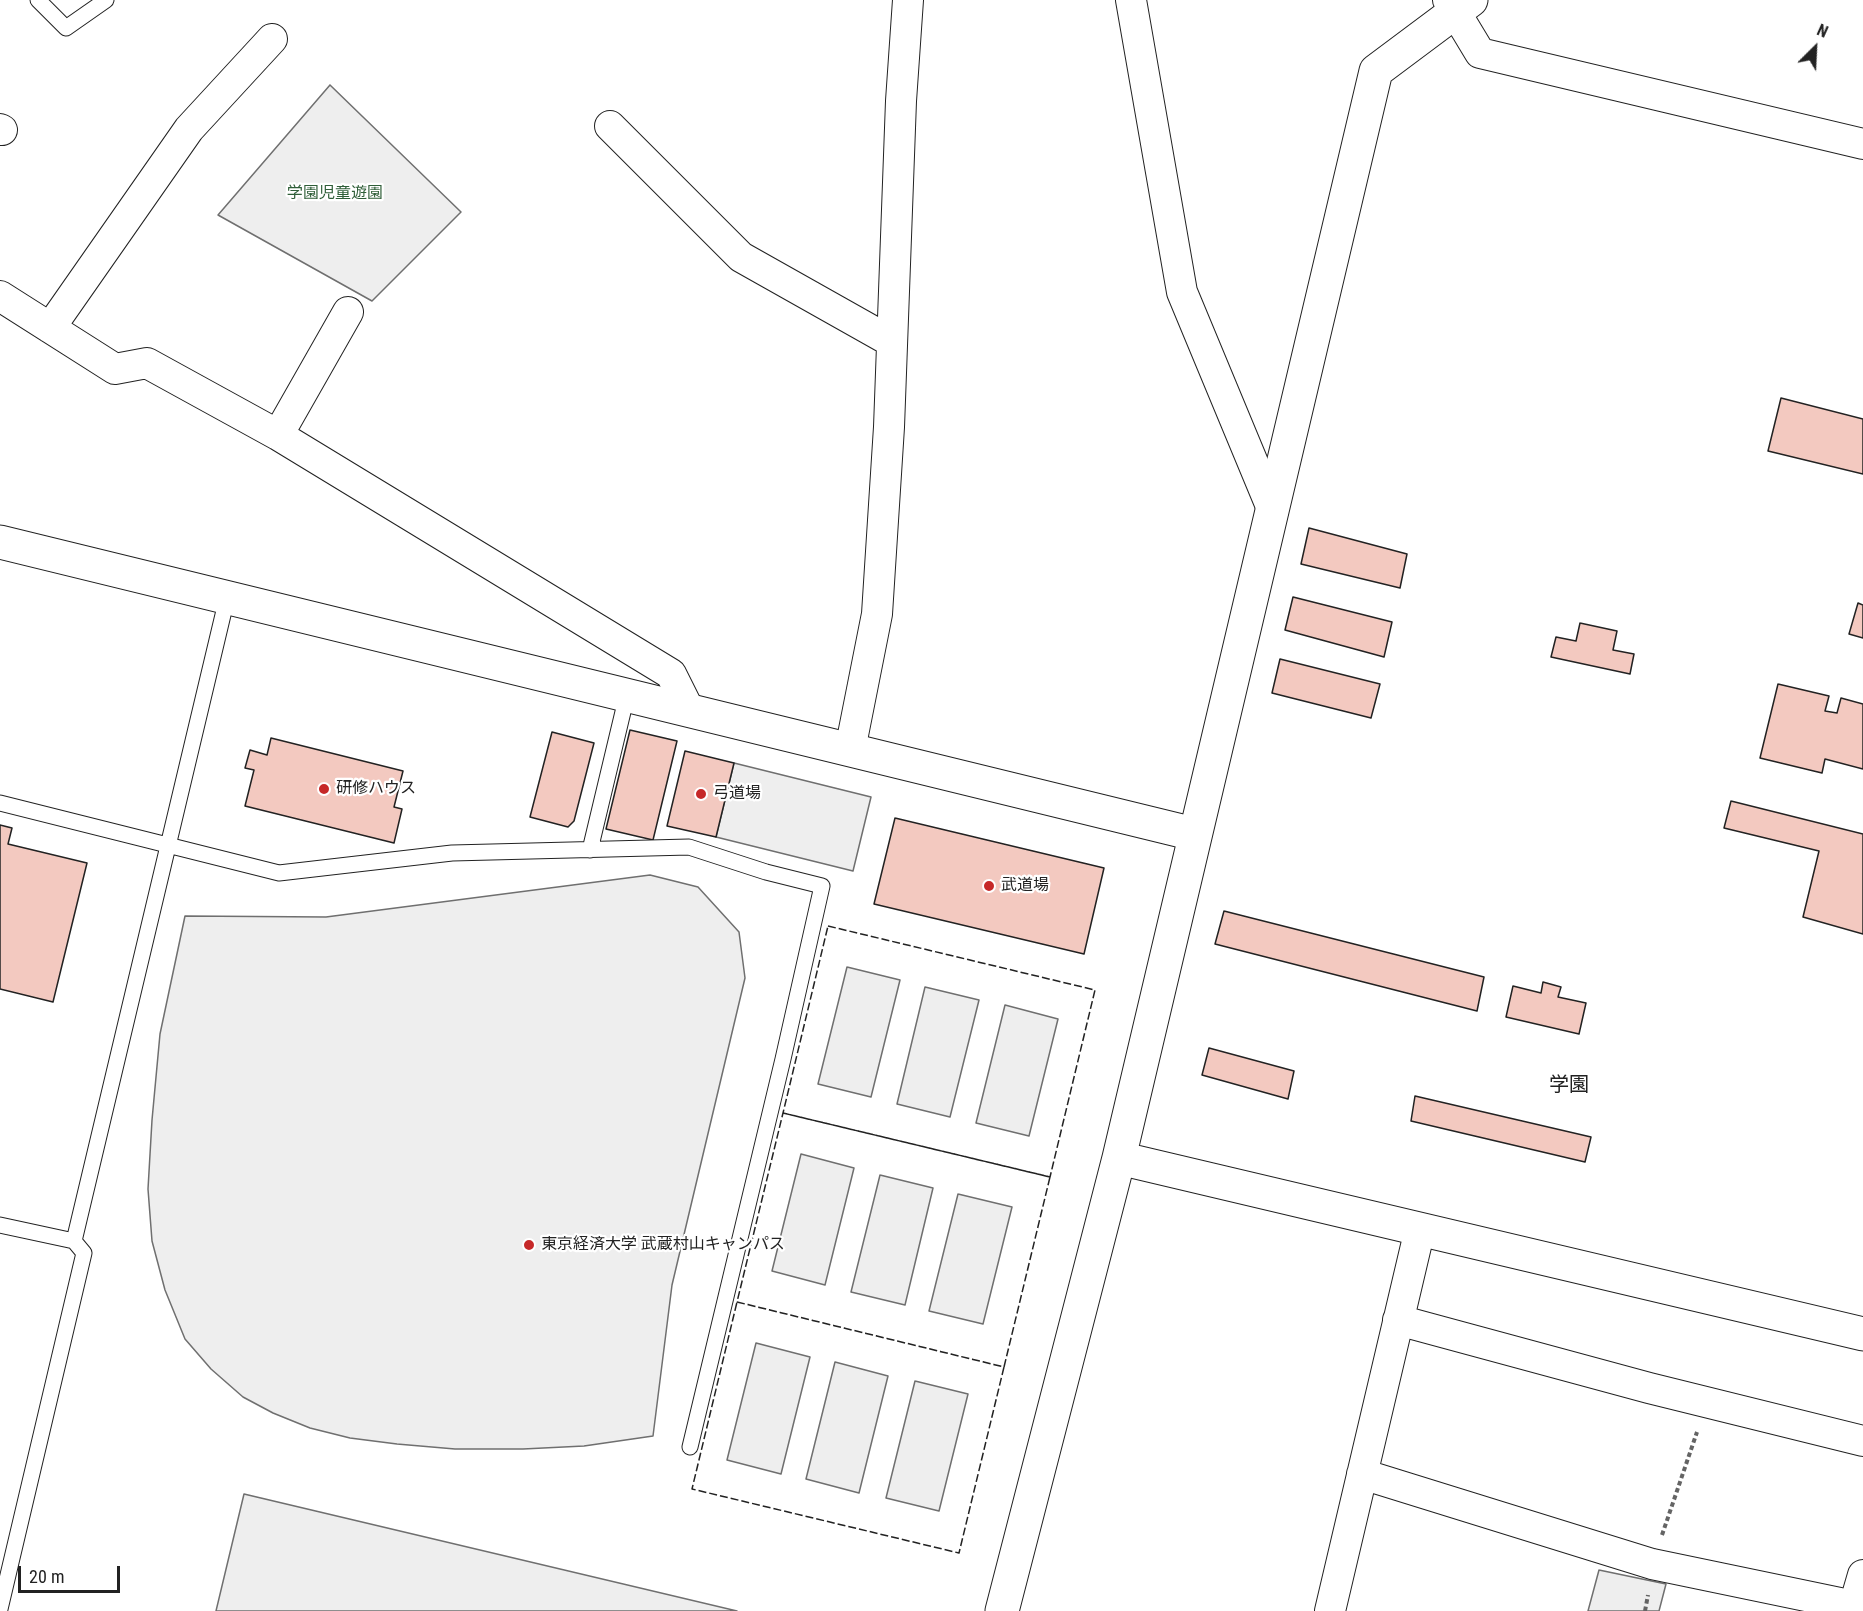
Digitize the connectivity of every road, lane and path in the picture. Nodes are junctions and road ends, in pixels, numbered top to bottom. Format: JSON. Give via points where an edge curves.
{"nodes":[{"id":1,"x":38,"y":0,"type":"edge"},
{"id":2,"x":106,"y":0,"type":"edge"},
{"id":3,"x":908,"y":0,"type":"edge"},
{"id":4,"x":1131,"y":0,"type":"edge"},
{"id":5,"x":1458,"y":4,"type":"edge"},
{"id":6,"x":272,"y":39,"type":"dead end"},
{"id":7,"x":610,"y":126,"type":"dead end"},
{"id":8,"x":1862,"y":141,"type":"edge"},
{"id":9,"x":0,"y":296,"type":"edge"},
{"id":10,"x":348,"y":312,"type":"dead end"},
{"id":11,"x":50,"y":328,"type":"junction"},
{"id":12,"x":892,"y":342,"type":"junction"},
{"id":13,"x":278,"y":435,"type":"junction"},
{"id":14,"x":1273,"y":511,"type":"junction"},
{"id":15,"x":0,"y":543,"type":"edge"},
{"id":16,"x":227,"y":598,"type":"junction"},
{"id":17,"x":627,"y":695,"type":"junction"},
{"id":18,"x":689,"y":710,"type":"junction"},
{"id":19,"x":850,"y":750,"type":"junction"},
{"id":20,"x":0,"y":803,"type":"edge"},
{"id":21,"x":1194,"y":834,"type":"junction"},
{"id":22,"x":170,"y":845,"type":"junction"},
{"id":23,"x":590,"y":850,"type":"junction"},
{"id":24,"x":1119,"y":1158,"type":"junction"},
{"id":25,"x":0,"y":1225,"type":"edge"},
{"id":26,"x":1420,"y":1229,"type":"junction"},
{"id":27,"x":74,"y":1240,"type":"junction"},
{"id":28,"x":1398,"y":1320,"type":"junction"},
{"id":29,"x":1863,"y":1334,"type":"edge"},
{"id":30,"x":1702,"y":1401,"type":"junction"},
{"id":31,"x":1863,"y":1441,"type":"edge"},
{"id":32,"x":690,"y":1447,"type":"dead end"},
{"id":33,"x":1362,"y":1474,"type":"junction"},
{"id":34,"x":1652,"y":1564,"type":"junction"},
{"id":35,"x":1863,"y":1575,"type":"edge"},
{"id":36,"x":1856,"y":1608,"type":"edge"},
{"id":37,"x":0,"y":1609,"type":"edge"},
{"id":38,"x":1002,"y":1611,"type":"edge"},
{"id":39,"x":1330,"y":1611,"type":"edge"},
{"id":40,"x":1645,"y":1611,"type":"edge"}],
"edges":[{"from":1,"to":2,"type":"lane","via":[[66,28]]},
{"from":3,"to":12,"type":"street"},
{"from":4,"to":14,"type":"street","via":[[1182,292]]},
{"from":5,"to":8,"type":"street","via":[[1480,53]]},
{"from":5,"to":14,"type":"street","via":[[1376,70]]},
{"from":6,"to":11,"type":"street","via":[[189,129]]},
{"from":7,"to":12,"type":"street","via":[[741,257]]},
{"from":9,"to":11,"type":"street"},
{"from":10,"to":13,"type":"street"},
{"from":11,"to":13,"type":"street","via":[[115,369],[147,363]]},
{"from":12,"to":19,"type":"street","via":[[877,614]]},
{"from":13,"to":18,"type":"street","via":[[671,674]]},
{"from":14,"to":21,"type":"street"},
{"from":15,"to":16,"type":"street"},
{"from":16,"to":17,"type":"street"},
{"from":16,"to":22,"type":"lane"},
{"from":17,"to":18,"type":"street"},
{"from":17,"to":23,"type":"lane"},
{"from":18,"to":19,"type":"street"},
{"from":19,"to":21,"type":"street"},
{"from":20,"to":22,"type":"lane"},
{"from":21,"to":24,"type":"street"},
{"from":22,"to":23,"type":"lane","via":[[279,873],[452,853]]},
{"from":22,"to":27,"type":"lane"},
{"from":23,"to":32,"type":"lane","via":[[689,848],[822,886]]},
{"from":24,"to":26,"type":"street"},
{"from":24,"to":38,"type":"street"},
{"from":25,"to":27,"type":"lane"},
{"from":26,"to":28,"type":"street"},
{"from":26,"to":29,"type":"street"},
{"from":27,"to":37,"type":"lane","via":[[84,1253]]},
{"from":28,"to":30,"type":"street"},
{"from":28,"to":33,"type":"street"},
{"from":30,"to":31,"type":"street"},
{"from":30,"to":34,"type":"path","via":[[1696,1442]]},
{"from":33,"to":34,"type":"street"},
{"from":33,"to":39,"type":"street"},
{"from":34,"to":36,"type":"street"},
{"from":34,"to":40,"type":"path"},
{"from":35,"to":36,"type":"street"}]}
